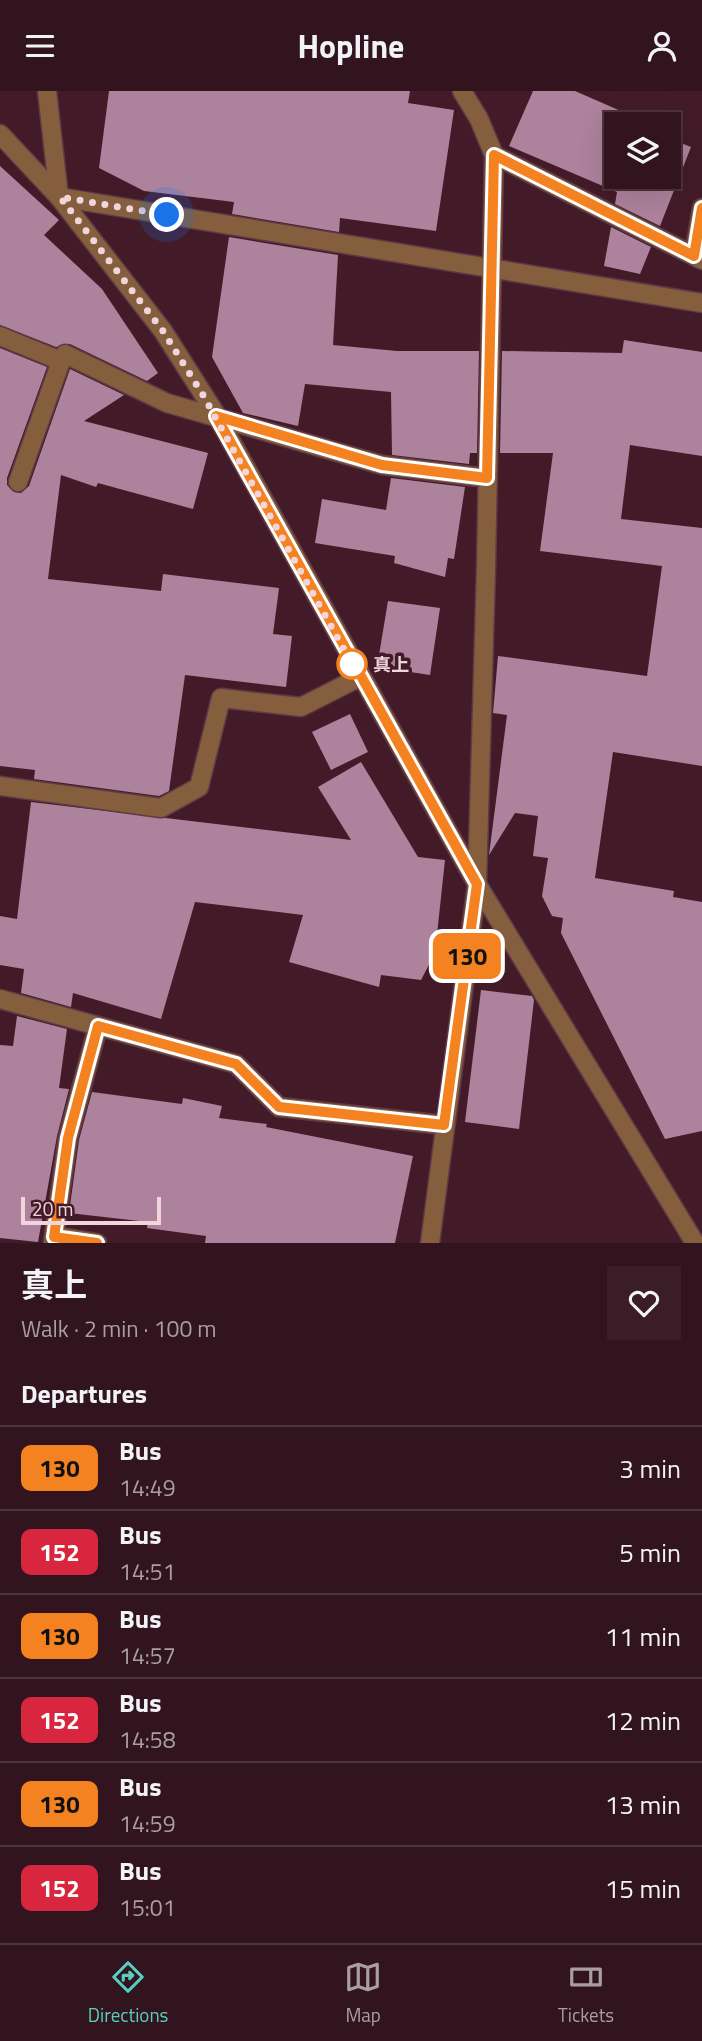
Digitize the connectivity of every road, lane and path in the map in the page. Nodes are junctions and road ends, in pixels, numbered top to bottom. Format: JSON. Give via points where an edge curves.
{"nodes":[{"id":1,"x":47,"y":91,"type":"edge"},
{"id":2,"x":462,"y":91,"type":"edge"},
{"id":3,"x":0,"y":134,"type":"edge"},
{"id":4,"x":494,"y":155,"type":"junction"},
{"id":5,"x":60,"y":197,"type":"junction"},
{"id":6,"x":702,"y":208,"type":"edge"},
{"id":7,"x":698,"y":258,"type":"edge"},
{"id":8,"x":489,"y":268,"type":"junction"},
{"id":9,"x":702,"y":303,"type":"edge"},
{"id":10,"x":0,"y":336,"type":"edge"},
{"id":11,"x":61,"y":361,"type":"junction"},
{"id":12,"x":216,"y":416,"type":"junction"},
{"id":13,"x":487,"y":478,"type":"junction"},
{"id":14,"x":18,"y":482,"type":"dead end"},
{"id":15,"x":359,"y":677,"type":"junction"},
{"id":16,"x":0,"y":786,"type":"edge"},
{"id":17,"x":477,"y":884,"type":"junction"},
{"id":18,"x":0,"y":999,"type":"edge"},
{"id":19,"x":98,"y":1026,"type":"junction"},
{"id":20,"x":444,"y":1125,"type":"junction"},
{"id":21,"x":54,"y":1240,"type":"edge"},
{"id":22,"x":696,"y":1240,"type":"edge"},
{"id":23,"x":97,"y":1243,"type":"edge"},
{"id":24,"x":430,"y":1243,"type":"edge"}],
"edges":[{"from":1,"to":5,"type":"street"},
{"from":2,"to":4,"type":"street"},
{"from":3,"to":5,"type":"street"},
{"from":4,"to":7,"type":"street"},
{"from":4,"to":8,"type":"street"},
{"from":5,"to":8,"type":"street"},
{"from":5,"to":12,"type":"street","via":[[163,331]]},
{"from":6,"to":7,"type":"street"},
{"from":8,"to":9,"type":"street"},
{"from":8,"to":13,"type":"street"},
{"from":10,"to":11,"type":"street"},
{"from":11,"to":12,"type":"street","via":[[65,354],[158,399]]},
{"from":11,"to":14,"type":"street"},
{"from":12,"to":13,"type":"street","via":[[382,465]]},
{"from":12,"to":15,"type":"street"},
{"from":13,"to":17,"type":"street"},
{"from":15,"to":16,"type":"street","via":[[301,707],[221,698],[199,787],[161,808]]},
{"from":15,"to":17,"type":"street"},
{"from":17,"to":20,"type":"street"},
{"from":17,"to":22,"type":"street"},
{"from":18,"to":19,"type":"street"},
{"from":19,"to":20,"type":"street","via":[[236,1064],[279,1107]]},
{"from":19,"to":21,"type":"street","via":[[68,1138]]},
{"from":20,"to":24,"type":"street"},
{"from":21,"to":23,"type":"street"}]}
